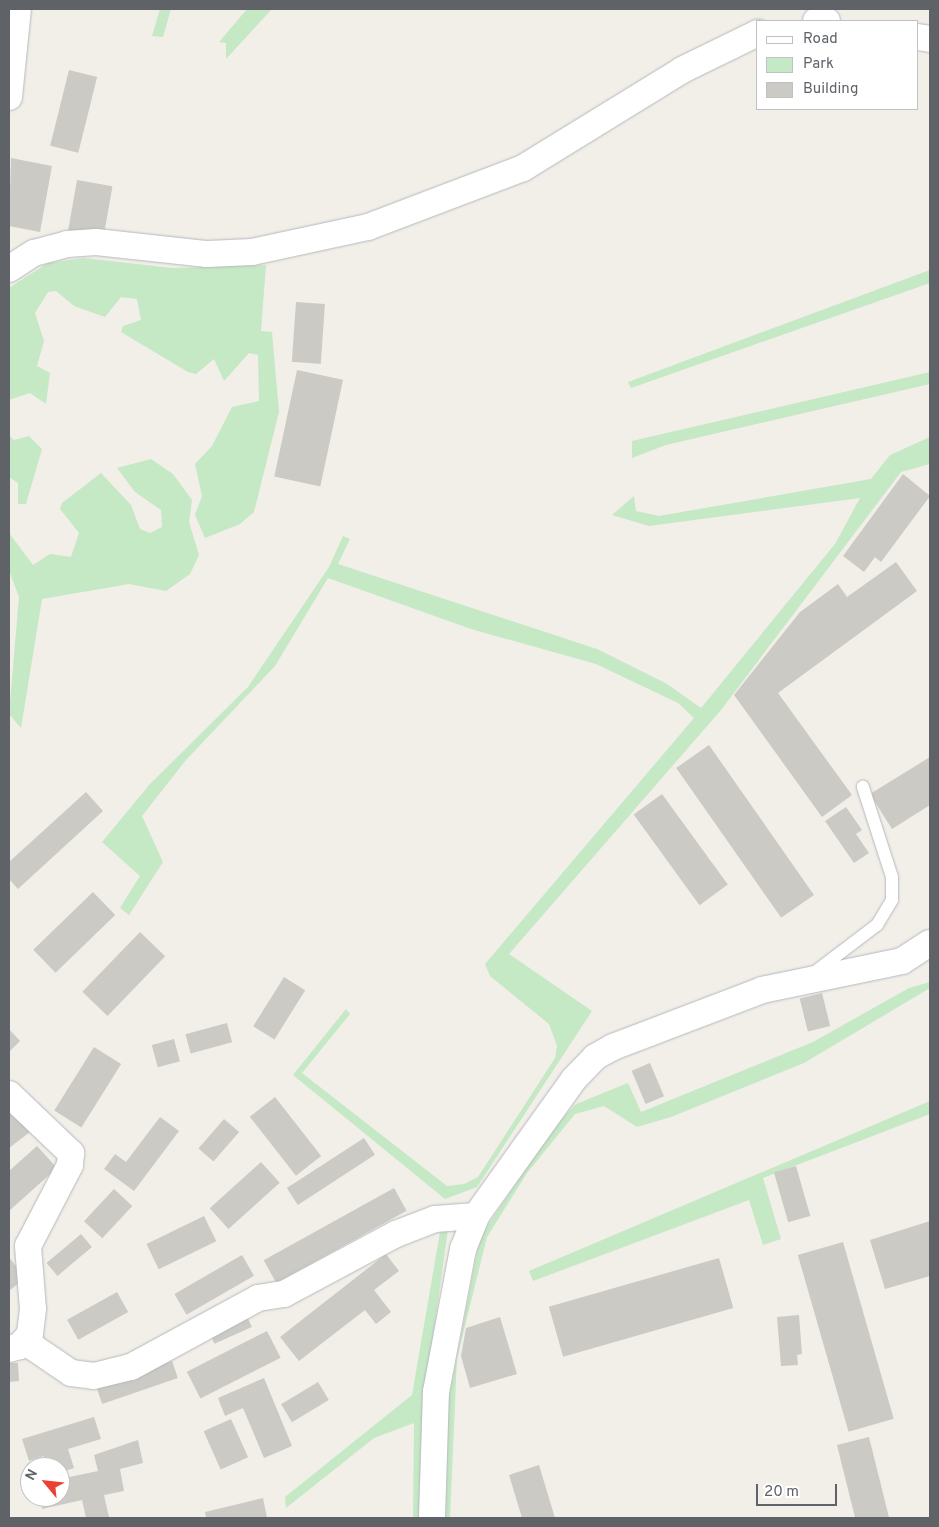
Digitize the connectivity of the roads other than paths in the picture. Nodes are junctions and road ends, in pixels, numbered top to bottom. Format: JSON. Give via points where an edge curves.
{"nodes":[{"id":1,"x":18,"y":9,"type":"edge"},
{"id":2,"x":756,"y":34,"type":"edge"},
{"id":3,"x":9,"y":98,"type":"edge"},
{"id":4,"x":9,"y":269,"type":"edge"},
{"id":5,"x":863,"y":787,"type":"dead end"},
{"id":6,"x":930,"y":943,"type":"edge"},
{"id":7,"x":809,"y":977,"type":"junction"},
{"id":8,"x":9,"y":1094,"type":"edge"},
{"id":9,"x":476,"y":1216,"type":"junction"},
{"id":10,"x":16,"y":1345,"type":"edge"},
{"id":11,"x":432,"y":1518,"type":"edge"}],
"edges":[{"from":1,"to":3,"type":"street"},
{"from":2,"to":4,"type":"street","via":[[682,70],[523,168],[368,227],[252,252],[207,254],[96,242],[67,244],[34,254]]},
{"from":5,"to":7,"type":"lane","via":[[892,877],[892,900],[877,925]]},
{"from":6,"to":7,"type":"street","via":[[902,961]]},
{"from":7,"to":9,"type":"street","via":[[762,990],[595,1057],[548,1111]]},
{"from":8,"to":10,"type":"street","via":[[71,1153],[70,1165],[28,1246],[33,1310],[30,1334]]},
{"from":9,"to":10,"type":"street","via":[[435,1219],[396,1234],[284,1294],[258,1298],[132,1367],[94,1376],[71,1373]]},
{"from":9,"to":11,"type":"street","via":[[456,1281],[436,1392]]}]}
